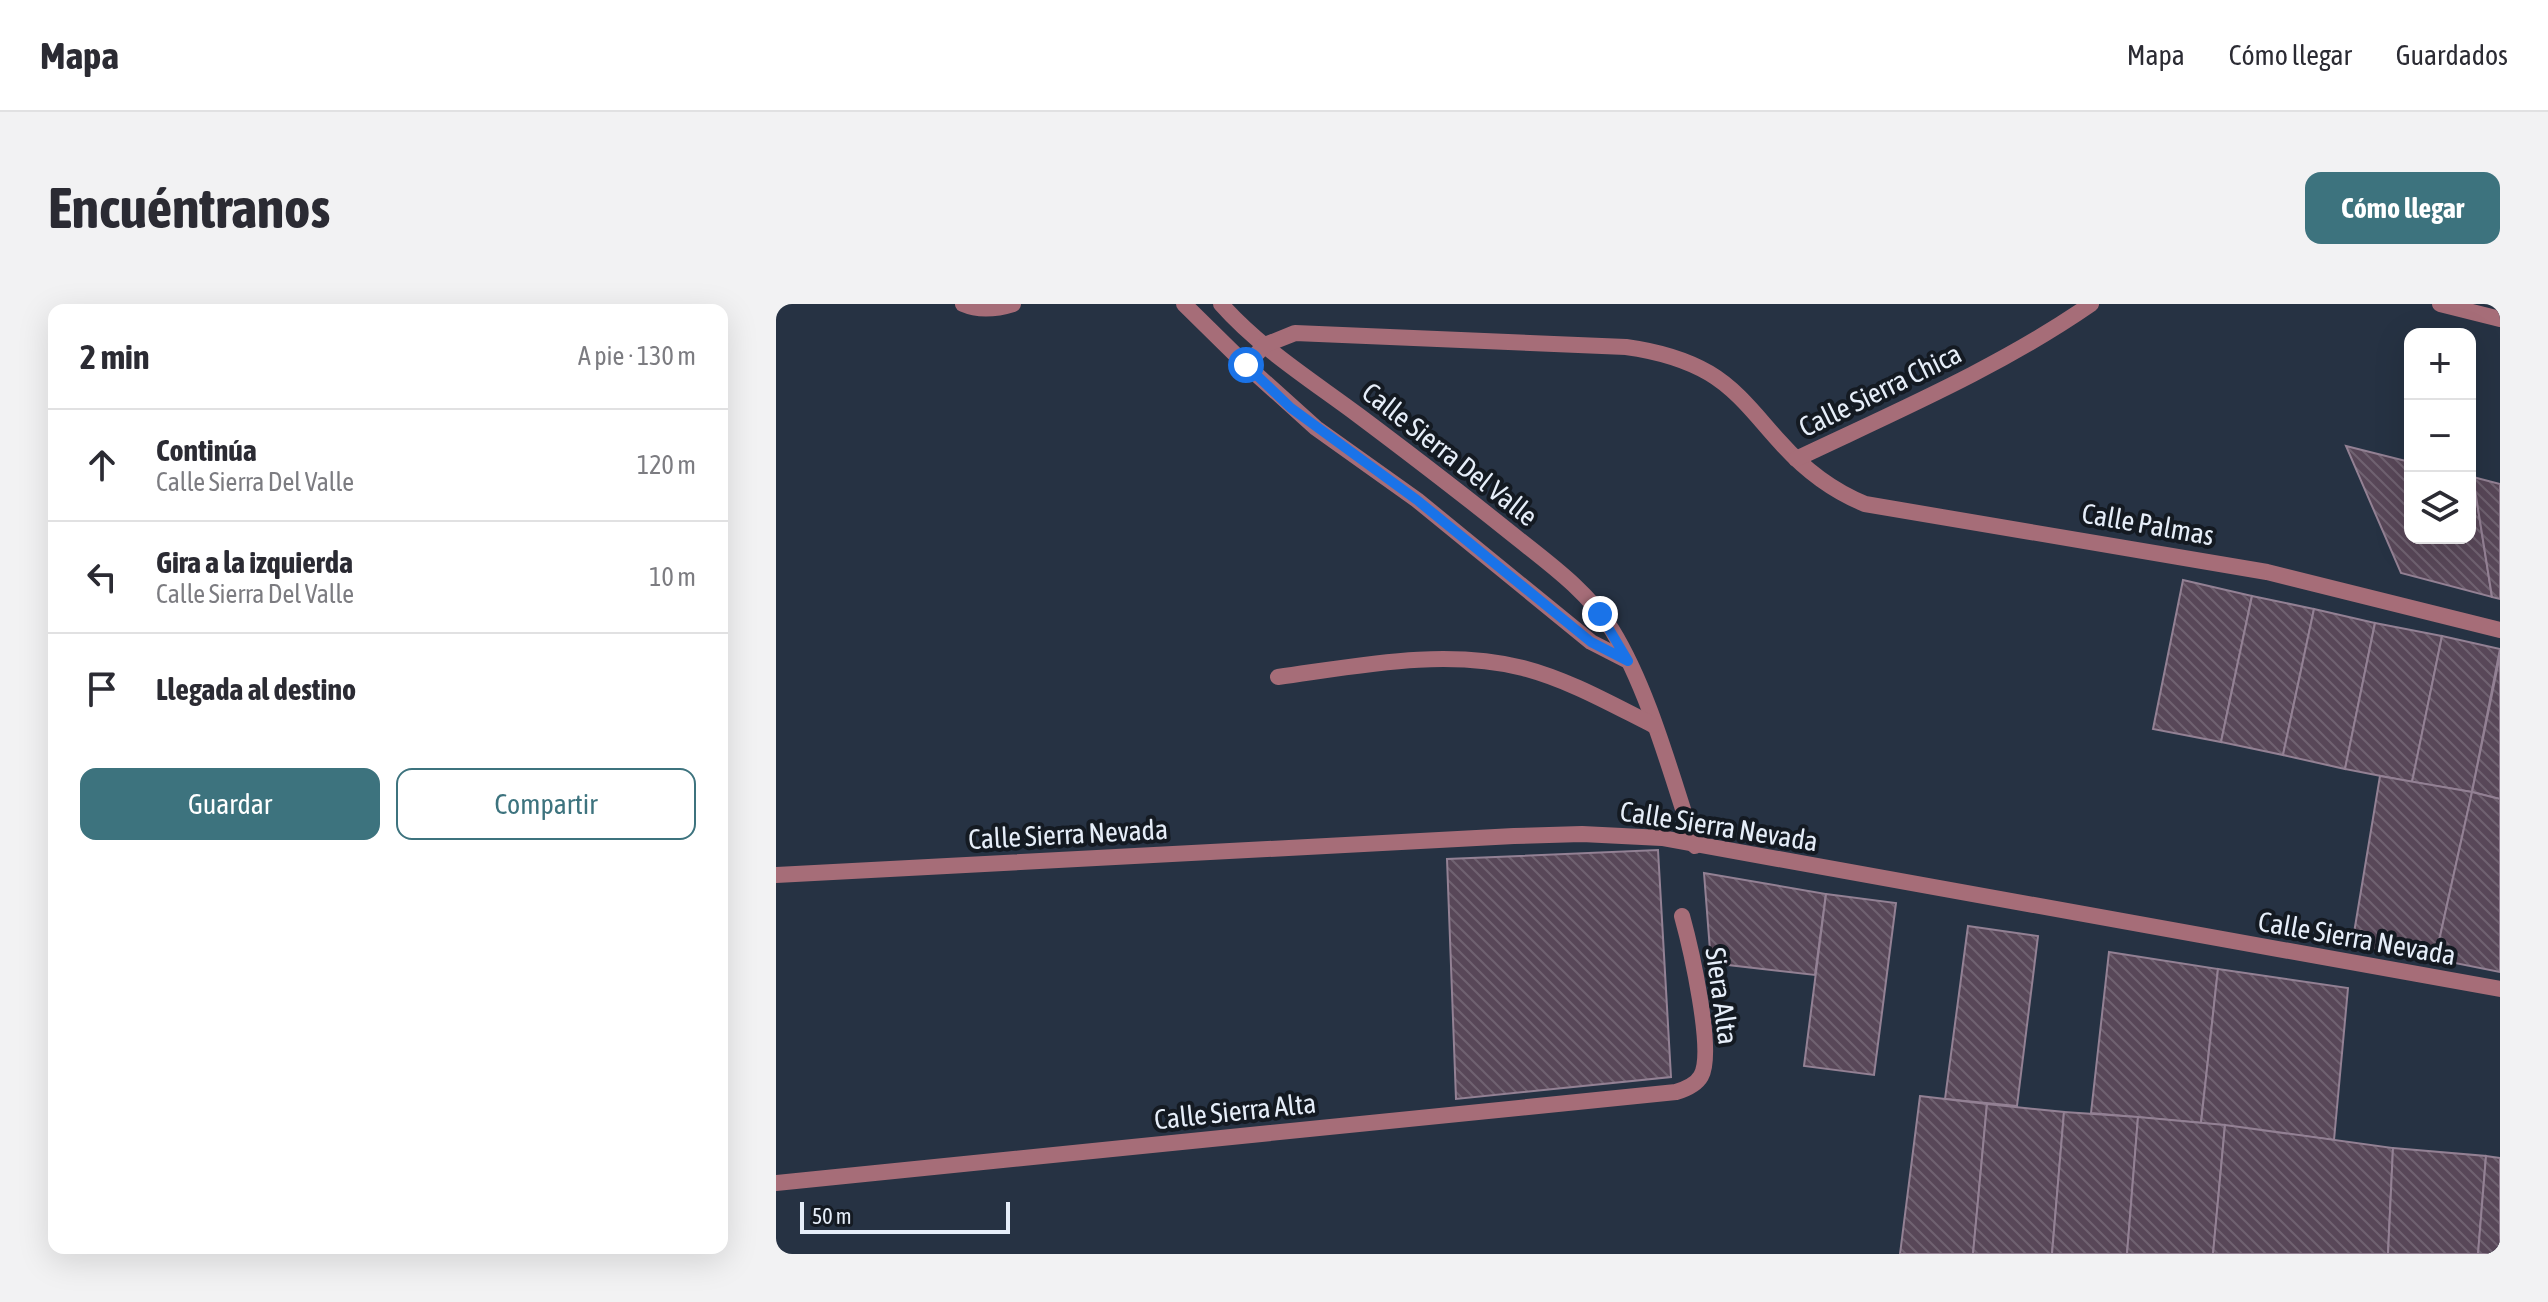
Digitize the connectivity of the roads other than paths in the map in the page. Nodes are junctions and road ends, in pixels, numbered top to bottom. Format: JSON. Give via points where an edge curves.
{"nodes":[{"id":1,"x":963,"y":304,"type":"edge"},
{"id":2,"x":1013,"y":304,"type":"edge"},
{"id":3,"x":1184,"y":304,"type":"edge"},
{"id":4,"x":1221,"y":304,"type":"edge"},
{"id":5,"x":2091,"y":304,"type":"edge"},
{"id":6,"x":2440,"y":304,"type":"edge"},
{"id":7,"x":2500,"y":319,"type":"edge"},
{"id":8,"x":1265,"y":345,"type":"junction"},
{"id":9,"x":1246,"y":365,"type":"junction"},
{"id":10,"x":1796,"y":459,"type":"junction"},
{"id":11,"x":2500,"y":630,"type":"edge"},
{"id":12,"x":1628,"y":661,"type":"junction"},
{"id":13,"x":1278,"y":677,"type":"dead end"},
{"id":14,"x":1653,"y":725,"type":"junction"},
{"id":15,"x":1695,"y":846,"type":"junction"},
{"id":16,"x":776,"y":875,"type":"edge"},
{"id":17,"x":1682,"y":916,"type":"dead end"},
{"id":18,"x":2500,"y":989,"type":"edge"},
{"id":19,"x":1697,"y":1082,"type":"joint"},
{"id":20,"x":776,"y":1183,"type":"edge"}],
"edges":[{"from":1,"to":2,"type":"street","via":[[979,309]]},
{"from":3,"to":9,"type":"street","name":"Calle Sierra Del Valle"},
{"from":4,"to":8,"type":"street","name":"Calle Sierra Del Valle"},
{"from":5,"to":10,"type":"street","name":"Calle Sierra Chica","via":[[1976,373]]},
{"from":6,"to":7,"type":"street"},
{"from":8,"to":9,"type":"street","name":"Calle Sierra Chica"},
{"from":8,"to":10,"type":"street","name":"Calle Sierra Chica","via":[[1295,333],[1656,351],[1710,374],[1733,391]]},
{"from":8,"to":12,"type":"street","name":"Calle Sierra Del Valle","via":[[1551,566],[1600,614]]},
{"from":9,"to":12,"type":"street","name":"Calle Sierra Del Valle","via":[[1308,421],[1417,500],[1591,642]]},
{"from":10,"to":11,"type":"street","name":"Calle Palmas","via":[[1832,488],[1865,504],[2267,572]]},
{"from":12,"to":14,"type":"street","name":"Calle Sierra Del Valle"},
{"from":13,"to":14,"type":"street","via":[[1438,659],[1487,661],[1570,684]]},
{"from":14,"to":15,"type":"street","name":"Calle Sierra Del Valle"},
{"from":15,"to":16,"type":"street","name":"Calle Sierra Nevada","via":[[1625,835],[1568,834]]},
{"from":15,"to":18,"type":"street","name":"Calle Sierra Nevada"},
{"from":17,"to":19,"type":"street","name":"Siera Alta","via":[[1706,1057]]},
{"from":19,"to":20,"type":"street","name":"Calle Sierra Alta","via":[[1662,1094]]}]}
